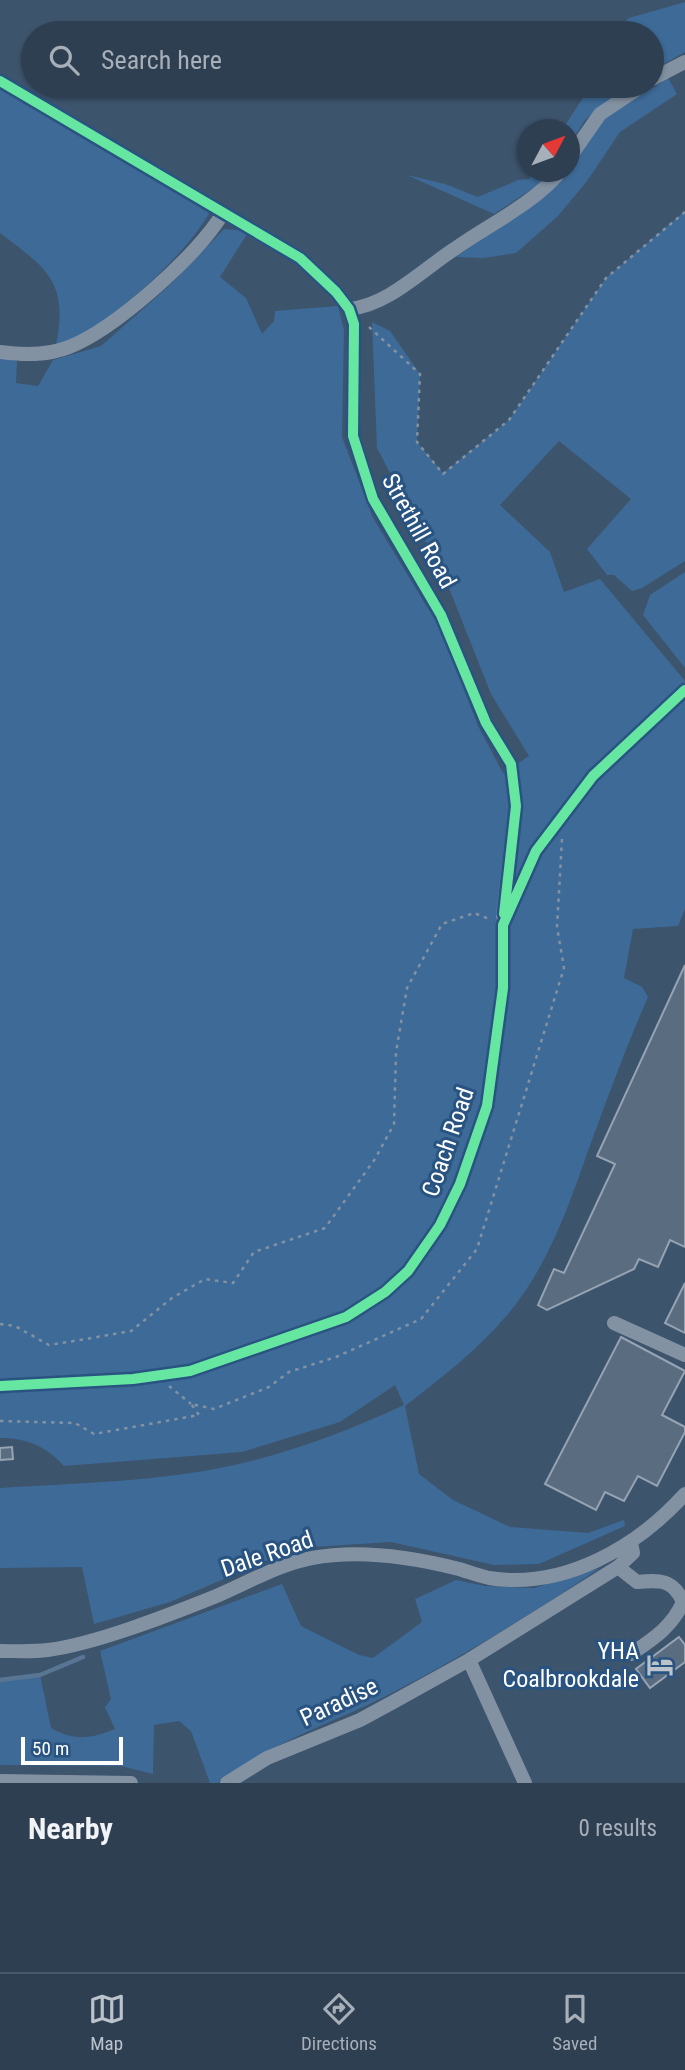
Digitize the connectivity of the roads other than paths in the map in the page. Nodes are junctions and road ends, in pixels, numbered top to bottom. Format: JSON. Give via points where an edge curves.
{"nodes":[{"id":1,"x":685,"y":62,"type":"edge"},
{"id":2,"x":664,"y":73,"type":"edge"},
{"id":3,"x":0,"y":81,"type":"edge"},
{"id":4,"x":21,"y":93,"type":"edge"},
{"id":5,"x":29,"y":98,"type":"edge"},
{"id":6,"x":624,"y":98,"type":"edge"},
{"id":7,"x":580,"y":142,"type":"edge"},
{"id":8,"x":549,"y":182,"type":"edge"},
{"id":9,"x":223,"y":213,"type":"junction"},
{"id":10,"x":349,"y":309,"type":"junction"},
{"id":11,"x":0,"y":352,"type":"edge"},
{"id":12,"x":685,"y":690,"type":"edge"},
{"id":13,"x":503,"y":925,"type":"junction"},
{"id":14,"x":614,"y":1323,"type":"dead end"},
{"id":15,"x":685,"y":1355,"type":"edge"},
{"id":16,"x":0,"y":1386,"type":"edge"},
{"id":17,"x":685,"y":1494,"type":"edge"},
{"id":18,"x":631,"y":1542,"type":"junction"},
{"id":19,"x":618,"y":1567,"type":"junction"},
{"id":20,"x":0,"y":1651,"type":"edge"},
{"id":21,"x":631,"y":1654,"type":"dead end"},
{"id":22,"x":469,"y":1660,"type":"junction"},
{"id":23,"x":0,"y":1781,"type":"edge"},
{"id":24,"x":131,"y":1783,"type":"edge"},
{"id":25,"x":227,"y":1783,"type":"edge"},
{"id":26,"x":526,"y":1783,"type":"edge"}],
"edges":[{"from":1,"to":2,"type":"street"},
{"from":3,"to":4,"type":"street"},
{"from":5,"to":9,"type":"street"},
{"from":6,"to":7,"type":"street","via":[[600,114]]},
{"from":8,"to":10,"type":"street","via":[[409,282],[363,308]]},
{"from":9,"to":10,"type":"street","via":[[300,258]]},
{"from":9,"to":11,"type":"street","via":[[190,255],[87,339],[40,354]]},
{"from":10,"to":13,"type":"street","name":"Strethill Road","via":[[354,324],[353,436],[373,499],[436,604],[486,723],[511,764],[516,806]]},
{"from":12,"to":13,"type":"street","name":"Coach Road","via":[[593,776],[536,851]]},
{"from":13,"to":16,"type":"street","name":"Coach Road","via":[[503,988],[487,1106],[460,1184],[440,1225],[408,1271],[370,1303],[322,1328],[190,1371]]},
{"from":14,"to":15,"type":"street"},
{"from":17,"to":18,"type":"street","name":"Dale Road"},
{"from":18,"to":19,"type":"street","via":[[633,1553]]},
{"from":18,"to":20,"type":"street","name":"Dale Road","via":[[592,1563],[527,1580],[488,1578],[404,1557],[310,1558],[120,1630],[48,1650]]},
{"from":19,"to":21,"type":"street","via":[[637,1582],[665,1580],[677,1588],[683,1602],[663,1633]]},
{"from":19,"to":22,"type":"street","name":"Paradise"},
{"from":22,"to":25,"type":"street","name":"Paradise","via":[[360,1720],[267,1758]]},
{"from":22,"to":26,"type":"street"},
{"from":23,"to":24,"type":"street"}]}
